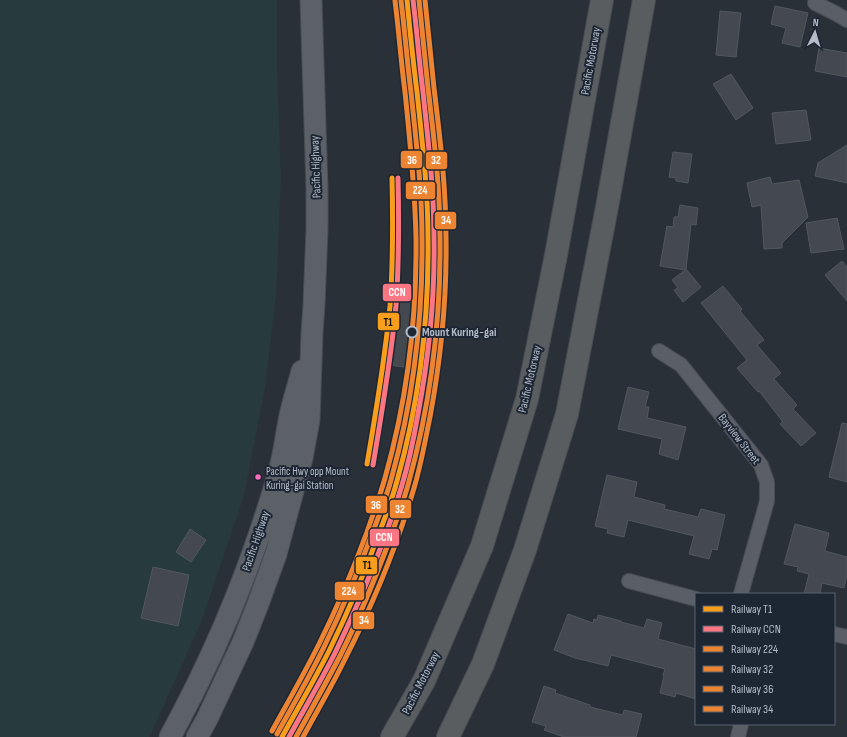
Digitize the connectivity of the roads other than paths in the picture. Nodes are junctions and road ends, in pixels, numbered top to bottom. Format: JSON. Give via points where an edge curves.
{"nodes":[{"id":1,"x":311,"y":0,"type":"edge"},
{"id":2,"x":602,"y":0,"type":"edge"},
{"id":3,"x":644,"y":0,"type":"edge"},
{"id":4,"x":815,"y":4,"type":"dead end"},
{"id":5,"x":847,"y":20,"type":"edge"},
{"id":6,"x":312,"y":333,"type":"junction"},
{"id":7,"x":659,"y":351,"type":"dead end"},
{"id":8,"x":629,"y":581,"type":"dead end"},
{"id":9,"x":741,"y":593,"type":"edge"},
{"id":10,"x":695,"y":599,"type":"edge"},
{"id":11,"x":835,"y":634,"type":"edge"},
{"id":12,"x":847,"y":637,"type":"edge"},
{"id":13,"x":741,"y":725,"type":"edge"},
{"id":14,"x":170,"y":737,"type":"edge"},
{"id":15,"x":197,"y":737,"type":"edge"},
{"id":16,"x":392,"y":737,"type":"edge"},
{"id":17,"x":448,"y":737,"type":"edge"},
{"id":18,"x":738,"y":737,"type":"edge"}],
"edges":[{"from":1,"to":6,"type":"main road","name":"Pacific Highway","via":[[317,188]]},
{"from":2,"to":16,"type":"highway","name":"Pacific Motorway","via":[[527,399],[482,546],[424,681]]},
{"from":3,"to":17,"type":"highway","via":[[567,414],[527,542],[483,664]]},
{"from":4,"to":5,"type":"street"},
{"from":6,"to":14,"type":"main road","name":"Pacific Highway","via":[[289,419],[280,467],[248,565],[216,645]]},
{"from":6,"to":15,"type":"main road","name":"Pacific Highway","via":[[309,420],[302,458],[276,554],[243,642]]},
{"from":7,"to":9,"type":"street","name":"Bayview Street","via":[[681,365],[761,465],[767,482],[767,501]]},
{"from":8,"to":10,"type":"street"},
{"from":11,"to":12,"type":"street"},
{"from":13,"to":18,"type":"street"}]}
